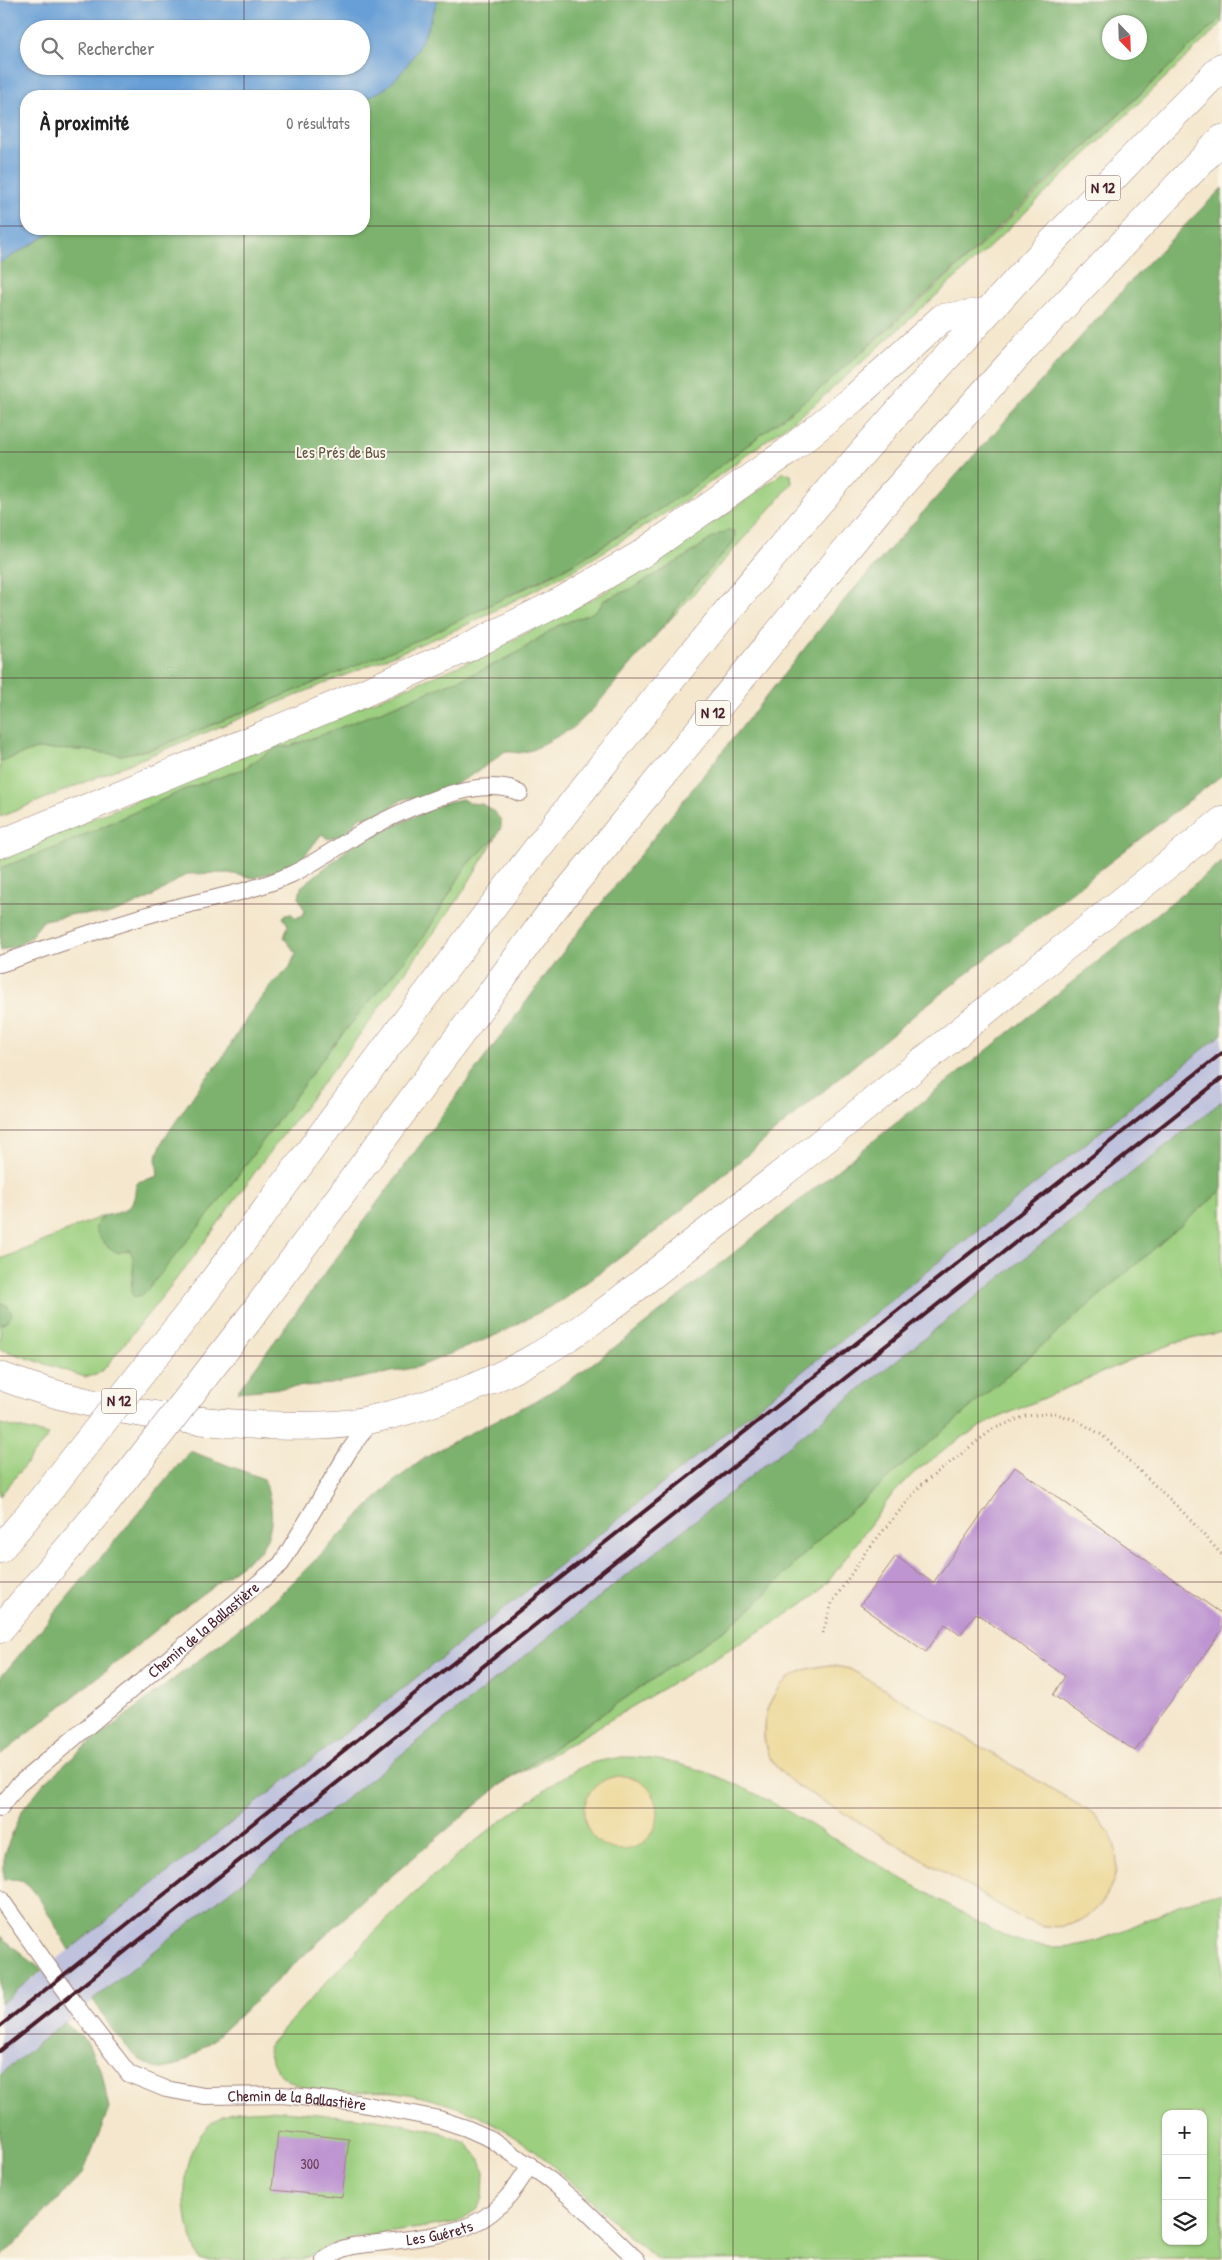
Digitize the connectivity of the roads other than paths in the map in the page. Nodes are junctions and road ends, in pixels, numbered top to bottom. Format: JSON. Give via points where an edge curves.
{"nodes":[{"id":1,"x":1222,"y":67,"type":"edge"},
{"id":2,"x":1222,"y":138,"type":"edge"},
{"id":3,"x":988,"y":312,"type":"junction"},
{"id":4,"x":520,"y":793,"type":"dead end"},
{"id":5,"x":1222,"y":821,"type":"edge"},
{"id":6,"x":0,"y":844,"type":"edge"},
{"id":7,"x":0,"y":964,"type":"edge"},
{"id":8,"x":0,"y":1376,"type":"edge"},
{"id":9,"x":372,"y":1419,"type":"junction"},
{"id":10,"x":0,"y":1549,"type":"edge"},
{"id":11,"x":0,"y":1629,"type":"edge"},
{"id":12,"x":0,"y":1808,"type":"edge"},
{"id":13,"x":0,"y":1898,"type":"edge"},
{"id":14,"x":530,"y":2165,"type":"junction"},
{"id":15,"x":324,"y":2260,"type":"edge"},
{"id":16,"x":637,"y":2260,"type":"edge"}],
"edges":[{"from":1,"to":3,"type":"main road","number":"N 12","via":[[1130,159]]},
{"from":2,"to":11,"type":"main road","number":"N 12","bridge":true,"via":[[1026,346],[880,508],[551,912],[247,1322],[103,1507]]},
{"from":3,"to":6,"type":"main road","via":[[942,318],[854,398],[787,452],[640,555],[563,600],[467,648]]},
{"from":3,"to":10,"type":"main road","number":"N 12","bridge":true,"via":[[819,503],[689,657],[496,901],[196,1304]]},
{"from":4,"to":7,"type":"lane","via":[[490,786],[460,791],[366,830],[278,880],[154,913]]},
{"from":5,"to":9,"type":"main road","via":[[605,1311],[506,1373],[428,1404]]},
{"from":8,"to":9,"type":"main road","via":[[114,1408],[183,1418],[287,1426]]},
{"from":9,"to":12,"type":"lane","name":"Chemin de la Ballastière","via":[[281,1564],[18,1785]]},
{"from":13,"to":14,"type":"lane","name":"Chemin de la Ballastière","via":[[129,2074],[166,2089],[204,2096],[292,2096],[357,2102],[439,2119],[491,2139]]},
{"from":14,"to":15,"type":"lane","name":"Les Guérets","via":[[514,2191],[476,2223],[448,2232],[348,2248]]},
{"from":14,"to":16,"type":"lane","name":"Chemin de la Ballastière","via":[[583,2208]]}]}
